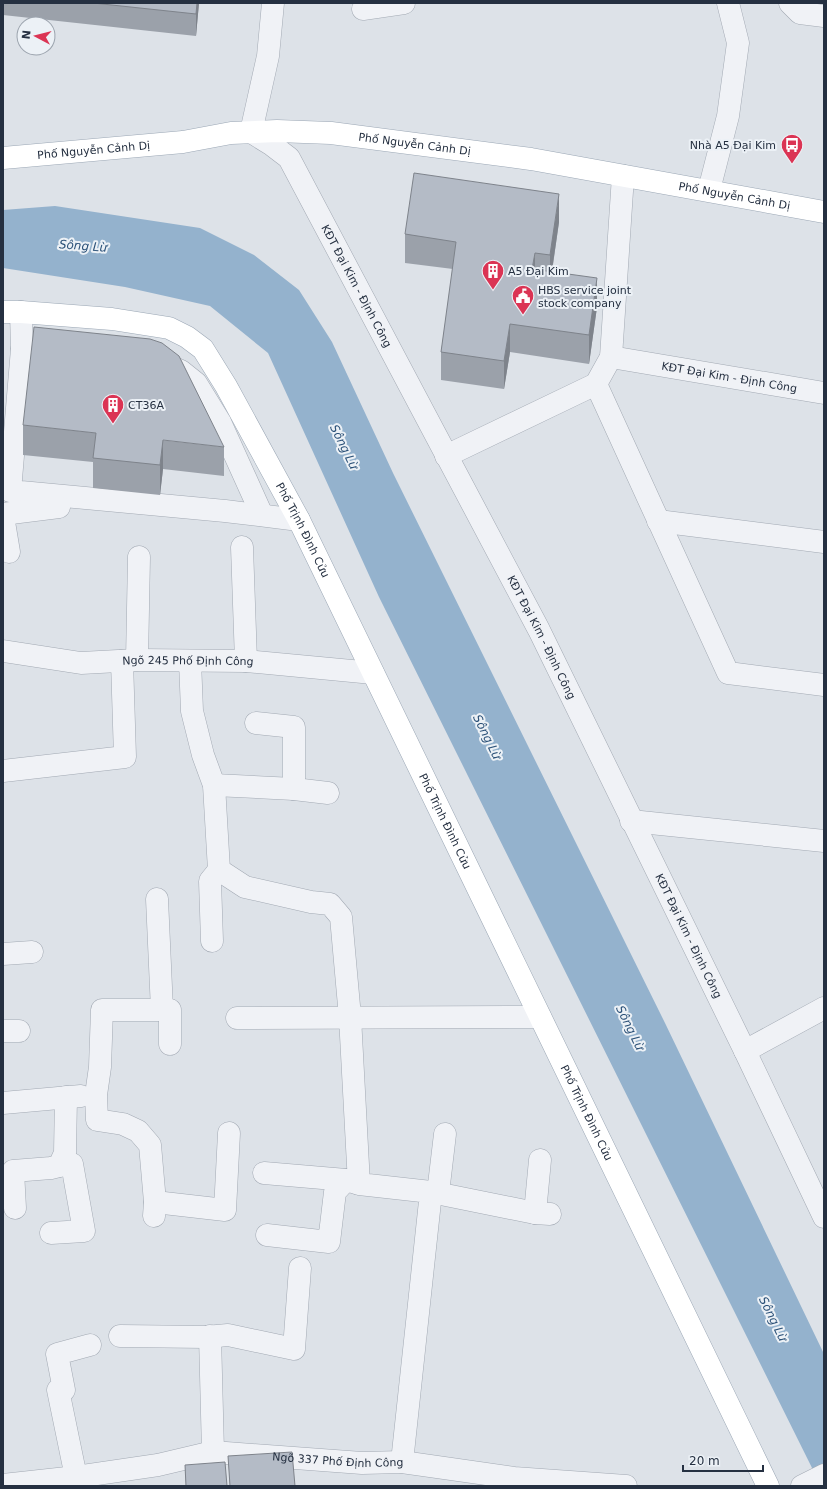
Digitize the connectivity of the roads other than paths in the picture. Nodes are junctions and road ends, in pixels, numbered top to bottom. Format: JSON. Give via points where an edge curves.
{"nodes":[{"id":1,"x":273,"y":3,"type":"edge"},
{"id":2,"x":404,"y":3,"type":"edge"},
{"id":3,"x":728,"y":3,"type":"edge"},
{"id":4,"x":790,"y":3,"type":"edge"},
{"id":5,"x":363,"y":9,"type":"dead end"},
{"id":6,"x":824,"y":16,"type":"edge"},
{"id":7,"x":250,"y":132,"type":"junction"},
{"id":8,"x":3,"y":158,"type":"edge"},
{"id":9,"x":623,"y":176,"type":"junction"},
{"id":10,"x":709,"y":190,"type":"junction"},
{"id":11,"x":824,"y":212,"type":"edge"},
{"id":12,"x":12,"y":312,"type":"edge"},
{"id":13,"x":22,"y":349,"type":"junction"},
{"id":14,"x":51,"y":352,"type":"edge"},
{"id":15,"x":611,"y":357,"type":"junction"},
{"id":16,"x":145,"y":360,"type":"edge"},
{"id":17,"x":596,"y":384,"type":"junction"},
{"id":18,"x":824,"y":393,"type":"edge"},
{"id":19,"x":446,"y":456,"type":"junction"},
{"id":20,"x":58,"y":507,"type":"dead end"},
{"id":21,"x":3,"y":515,"type":"edge"},
{"id":22,"x":262,"y":515,"type":"junction"},
{"id":23,"x":299,"y":520,"type":"junction"},
{"id":24,"x":658,"y":521,"type":"junction"},
{"id":25,"x":824,"y":542,"type":"edge"},
{"id":26,"x":242,"y":547,"type":"dead end"},
{"id":27,"x":9,"y":552,"type":"dead end"},
{"id":28,"x":140,"y":557,"type":"dead end"},
{"id":29,"x":3,"y":651,"type":"edge"},
{"id":30,"x":130,"y":661,"type":"junction"},
{"id":31,"x":190,"y":661,"type":"junction"},
{"id":32,"x":246,"y":661,"type":"junction"},
{"id":33,"x":373,"y":673,"type":"junction"},
{"id":34,"x":824,"y":685,"type":"edge"},
{"id":35,"x":256,"y":723,"type":"dead end"},
{"id":36,"x":3,"y":771,"type":"edge"},
{"id":37,"x":214,"y":785,"type":"junction"},
{"id":38,"x":294,"y":789,"type":"junction"},
{"id":39,"x":328,"y":793,"type":"dead end"},
{"id":40,"x":631,"y":821,"type":"junction"},
{"id":41,"x":824,"y":841,"type":"edge"},
{"id":42,"x":219,"y":870,"type":"junction"},
{"id":43,"x":157,"y":899,"type":"dead end"},
{"id":44,"x":212,"y":941,"type":"dead end"},
{"id":45,"x":32,"y":952,"type":"dead end"},
{"id":46,"x":3,"y":954,"type":"edge"},
{"id":47,"x":824,"y":1008,"type":"edge"},
{"id":48,"x":162,"y":1010,"type":"junction"},
{"id":49,"x":350,"y":1017,"type":"junction"},
{"id":50,"x":540,"y":1017,"type":"junction"},
{"id":51,"x":237,"y":1018,"type":"dead end"},
{"id":52,"x":170,"y":1044,"type":"dead end"},
{"id":53,"x":745,"y":1051,"type":"junction"},
{"id":54,"x":96,"y":1095,"type":"junction"},
{"id":55,"x":66,"y":1097,"type":"junction"},
{"id":56,"x":3,"y":1103,"type":"edge"},
{"id":57,"x":229,"y":1133,"type":"dead end"},
{"id":58,"x":445,"y":1134,"type":"dead end"},
{"id":59,"x":540,"y":1160,"type":"dead end"},
{"id":60,"x":59,"y":1166,"type":"junction"},
{"id":61,"x":264,"y":1173,"type":"dead end"},
{"id":62,"x":353,"y":1182,"type":"junction"},
{"id":63,"x":434,"y":1193,"type":"junction"},
{"id":64,"x":15,"y":1208,"type":"dead end"},
{"id":65,"x":824,"y":1217,"type":"edge"},
{"id":66,"x":51,"y":1233,"type":"dead end"},
{"id":67,"x":268,"y":1235,"type":"dead end"},
{"id":68,"x":300,"y":1268,"type":"dead end"},
{"id":69,"x":120,"y":1336,"type":"dead end"},
{"id":70,"x":210,"y":1336,"type":"junction"},
{"id":71,"x":90,"y":1345,"type":"dead end"},
{"id":72,"x":213,"y":1452,"type":"junction"},
{"id":73,"x":402,"y":1462,"type":"junction"},
{"id":74,"x":824,"y":1475,"type":"edge"},
{"id":75,"x":76,"y":1477,"type":"junction"},
{"id":76,"x":3,"y":1485,"type":"edge"},
{"id":77,"x":626,"y":1486,"type":"edge"},
{"id":78,"x":768,"y":1486,"type":"edge"},
{"id":79,"x":802,"y":1486,"type":"edge"}],
"edges":[{"from":1,"to":7,"type":"street","via":[[268,56]]},
{"from":2,"to":5,"type":"street"},
{"from":3,"to":10,"type":"street","via":[[738,43],[728,116]]},
{"from":4,"to":6,"type":"street","via":[[800,13]]},
{"from":7,"to":8,"type":"main road","name":"Phố Nguyễn Cảnh Dị","via":[[231,132],[183,142]]},
{"from":7,"to":9,"type":"main road","name":"Phố Nguyễn Cảnh Dị","via":[[331,133],[531,159]]},
{"from":7,"to":19,"type":"street","name":"KĐT Đại Kim - Định Công","via":[[289,158]]},
{"from":9,"to":10,"type":"main road","name":"Phố Nguyễn Cảnh Dị"},
{"from":9,"to":15,"type":"street"},
{"from":10,"to":11,"type":"main road","name":"Phố Nguyễn Cảnh Dị"},
{"from":12,"to":13,"type":"street"},
{"from":12,"to":23,"type":"main road","name":"Phố Trịnh Đình Cửu","via":[[112,319],[169,328],[188,337],[203,349],[226,386]]},
{"from":13,"to":14,"type":"street"},
{"from":13,"to":22,"type":"street","via":[[10,491]]},
{"from":15,"to":17,"type":"street"},
{"from":15,"to":18,"type":"street","name":"KĐT Đại Kim - Định Công"},
{"from":16,"to":22,"type":"street","via":[[159,362],[181,371],[196,383],[220,422]]},
{"from":17,"to":19,"type":"street"},
{"from":17,"to":24,"type":"street"},
{"from":19,"to":40,"type":"street","name":"KĐT Đại Kim - Định Công","via":[[539,630]]},
{"from":20,"to":21,"type":"street"},
{"from":21,"to":27,"type":"street"},
{"from":22,"to":23,"type":"street"},
{"from":23,"to":33,"type":"main road","name":"Phố Trịnh Đình Cửu"},
{"from":24,"to":25,"type":"street"},
{"from":24,"to":34,"type":"street","via":[[728,673]]},
{"from":26,"to":32,"type":"street"},
{"from":28,"to":30,"type":"street"},
{"from":29,"to":30,"type":"street","name":"Ngõ 245 Phố Định Công","via":[[81,663]]},
{"from":30,"to":31,"type":"street","name":"Ngõ 245 Phố Định Công"},
{"from":30,"to":36,"type":"street","via":[[125,757]]},
{"from":31,"to":32,"type":"street","name":"Ngõ 245 Phố Định Công"},
{"from":31,"to":37,"type":"street","via":[[192,711]]},
{"from":32,"to":33,"type":"street","name":"Ngõ 245 Phố Định Công"},
{"from":33,"to":50,"type":"main road","name":"Phố Trịnh Đình Cửu"},
{"from":35,"to":38,"type":"street","via":[[294,727]]},
{"from":37,"to":38,"type":"street"},
{"from":37,"to":42,"type":"street"},
{"from":38,"to":39,"type":"street"},
{"from":40,"to":41,"type":"street"},
{"from":40,"to":53,"type":"street","name":"KĐT Đại Kim - Định Công"},
{"from":42,"to":44,"type":"street","via":[[210,881]]},
{"from":42,"to":49,"type":"street","via":[[245,887],[330,904],[341,917]]},
{"from":43,"to":48,"type":"street"},
{"from":45,"to":46,"type":"street"},
{"from":47,"to":53,"type":"street"},
{"from":48,"to":52,"type":"street","via":[[170,1010]]},
{"from":48,"to":54,"type":"street","via":[[102,1010],[100,1067]]},
{"from":49,"to":50,"type":"street"},
{"from":49,"to":51,"type":"street"},
{"from":49,"to":62,"type":"street"},
{"from":50,"to":78,"type":"main road","name":"Phố Trịnh Đình Cửu"},
{"from":53,"to":65,"type":"street","name":"KĐT Đại Kim - Định Công"},
{"from":54,"to":55,"type":"street"},
{"from":54,"to":57,"type":"street","via":[[97,1120],[122,1124],[138,1131],[150,1145],[155,1209],[225,1210]]},
{"from":55,"to":56,"type":"street"},
{"from":55,"to":60,"type":"street","via":[[65,1153]]},
{"from":58,"to":63,"type":"street"},
{"from":59,"to":63,"type":"street","via":[[542,1213]]},
{"from":60,"to":64,"type":"street","via":[[13,1171]]},
{"from":60,"to":66,"type":"street","via":[[72,1164],[84,1231]]},
{"from":61,"to":62,"type":"street"},
{"from":62,"to":63,"type":"street"},
{"from":62,"to":67,"type":"street","via":[[335,1192],[329,1242]]},
{"from":63,"to":73,"type":"street"},
{"from":68,"to":70,"type":"street","via":[[294,1349],[228,1335]]},
{"from":69,"to":70,"type":"street"},
{"from":70,"to":72,"type":"street"},
{"from":71,"to":75,"type":"street","via":[[57,1354],[64,1390],[58,1390]]},
{"from":72,"to":73,"type":"street","name":"Ngõ 337 Phố Định Công","via":[[362,1463]]},
{"from":72,"to":75,"type":"street","name":"Ngõ 337 Phố Định Công","via":[[158,1465]]},
{"from":73,"to":77,"type":"street","name":"Ngõ 337 Phố Định Công","via":[[514,1478]]},
{"from":74,"to":79,"type":"street"},
{"from":75,"to":76,"type":"street","name":"Ngõ 337 Phố Định Công"}]}
